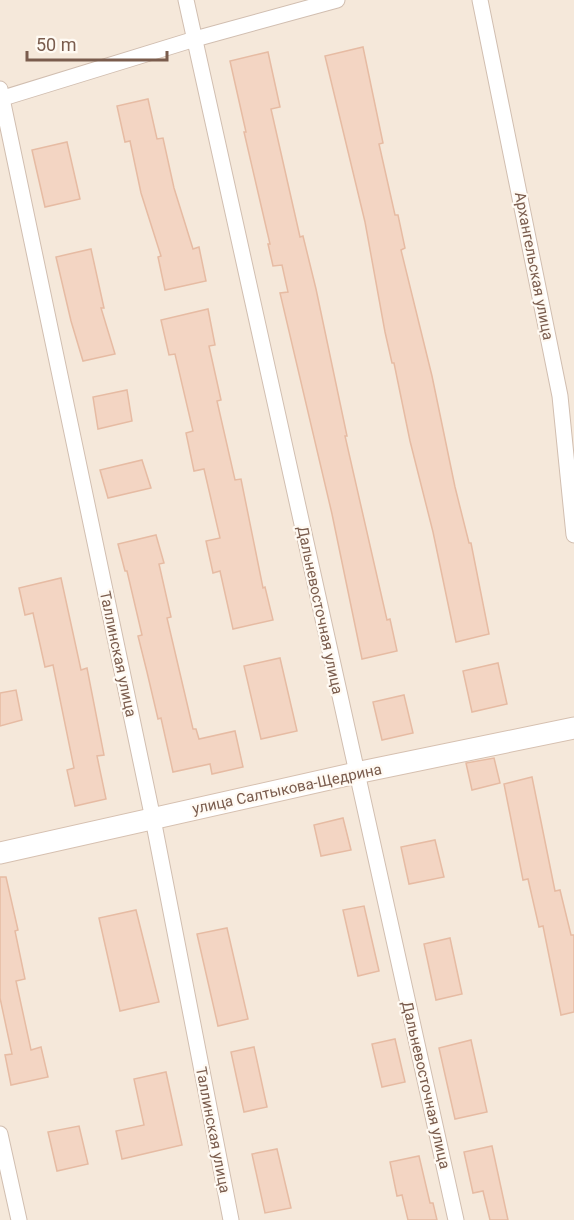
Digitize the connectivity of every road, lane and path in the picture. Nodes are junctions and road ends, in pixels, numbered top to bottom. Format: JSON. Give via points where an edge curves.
{"nodes":[{"id":1,"x":186,"y":0,"type":"edge"},
{"id":2,"x":337,"y":0,"type":"edge"},
{"id":3,"x":480,"y":0,"type":"edge"},
{"id":4,"x":195,"y":39,"type":"junction"},
{"id":5,"x":1,"y":95,"type":"edge"},
{"id":6,"x":574,"y":535,"type":"edge"},
{"id":7,"x":574,"y":728,"type":"edge"},
{"id":8,"x":356,"y":773,"type":"junction"},
{"id":9,"x":153,"y":819,"type":"junction"},
{"id":10,"x":0,"y":853,"type":"edge"},
{"id":11,"x":0,"y":1134,"type":"edge"},
{"id":12,"x":19,"y":1220,"type":"edge"},
{"id":13,"x":231,"y":1220,"type":"edge"},
{"id":14,"x":456,"y":1220,"type":"edge"}],
"edges":[{"from":1,"to":4,"type":"street","name":"Дальневосточная улица"},
{"from":2,"to":4,"type":"street"},
{"from":3,"to":6,"type":"street","name":"Архангельская улица","via":[[560,396]]},
{"from":4,"to":5,"type":"street"},
{"from":4,"to":8,"type":"street","name":"Дальневосточная улица"},
{"from":5,"to":9,"type":"street","name":"Таллинская улица"},
{"from":7,"to":8,"type":"street","name":"улица Салтыкова-Щедрина"},
{"from":8,"to":9,"type":"street","name":"улица Салтыкова-Щедрина"},
{"from":8,"to":14,"type":"street","name":"Дальневосточная улица"},
{"from":9,"to":10,"type":"street","name":"улица Салтыкова-Щедрина"},
{"from":9,"to":13,"type":"street","name":"Таллинская улица"},
{"from":11,"to":12,"type":"street"}]}
